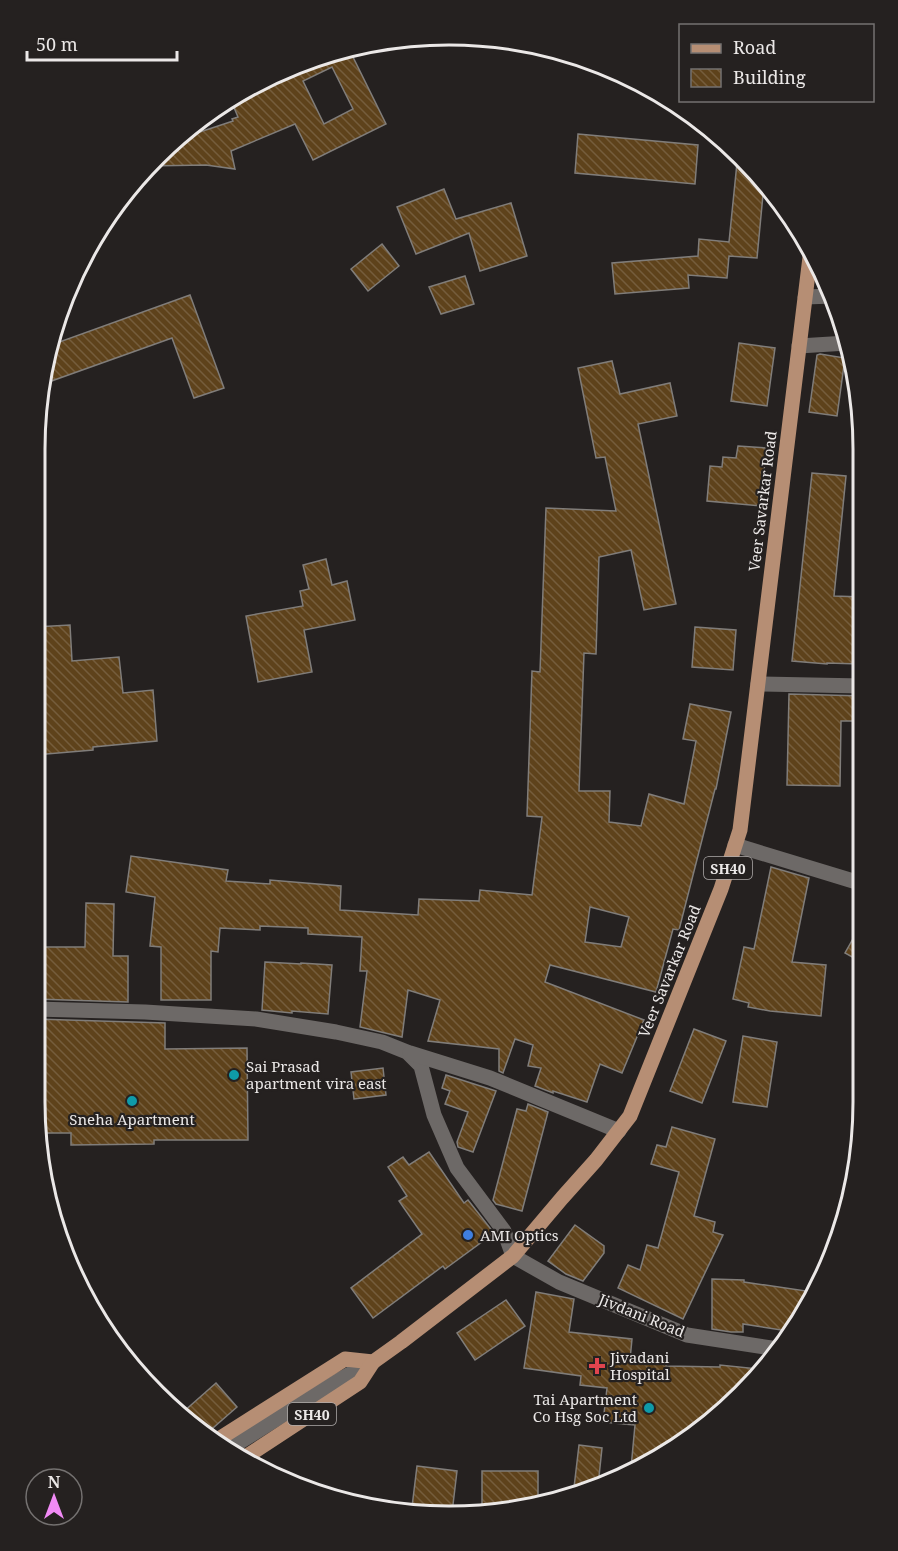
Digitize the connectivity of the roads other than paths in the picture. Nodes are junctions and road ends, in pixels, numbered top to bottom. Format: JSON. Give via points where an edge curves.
{"nodes":[{"id":1,"x":809,"y":266,"type":"edge"},
{"id":2,"x":823,"y":296,"type":"edge"},
{"id":3,"x":805,"y":297,"type":"junction"},
{"id":4,"x":839,"y":344,"type":"edge"},
{"id":5,"x":799,"y":346,"type":"junction"},
{"id":6,"x":758,"y":684,"type":"junction"},
{"id":7,"x":853,"y":686,"type":"edge"},
{"id":8,"x":735,"y":845,"type":"junction"},
{"id":9,"x":853,"y":881,"type":"edge"},
{"id":10,"x":45,"y":1009,"type":"edge"},
{"id":11,"x":407,"y":1052,"type":"junction"},
{"id":12,"x":619,"y":1131,"type":"junction"},
{"id":13,"x":513,"y":1256,"type":"junction"},
{"id":14,"x":770,"y":1348,"type":"edge"},
{"id":15,"x":373,"y":1362,"type":"junction"},
{"id":16,"x":223,"y":1436,"type":"edge"},
{"id":17,"x":235,"y":1445,"type":"edge"},
{"id":18,"x":250,"y":1454,"type":"edge"}],
"edges":[{"from":1,"to":3,"type":"main road","name":"Veer Savarkar Road","number":"SH40"},
{"from":2,"to":3,"type":"street"},
{"from":3,"to":5,"type":"main road","name":"Veer Savarkar Road","number":"SH40"},
{"from":4,"to":5,"type":"street"},
{"from":5,"to":6,"type":"main road","name":"Veer Savarkar Road","number":"SH40"},
{"from":6,"to":7,"type":"street"},
{"from":6,"to":8,"type":"main road","name":"Veer Savarkar Road","number":"SH40"},
{"from":8,"to":9,"type":"street"},
{"from":8,"to":12,"type":"main road","name":"Veer Savarkar Road","number":"SH40","via":[[630,1116]]},
{"from":10,"to":11,"type":"street","via":[[256,1019],[382,1042]]},
{"from":11,"to":12,"type":"street","via":[[490,1078]]},
{"from":11,"to":13,"type":"street","via":[[420,1066],[434,1116],[457,1168],[504,1231]]},
{"from":12,"to":13,"type":"main road","name":"Veer Savarkar Road","number":"SH40"},
{"from":13,"to":14,"type":"street","name":"Jivdani Road","via":[[559,1281],[687,1335]]},
{"from":13,"to":15,"type":"main road","name":"Veer Savarkar Road","number":"SH40"},
{"from":15,"to":16,"type":"main road","via":[[345,1359]]},
{"from":15,"to":17,"type":"street"},
{"from":15,"to":18,"type":"main road","name":"Veer Savarkar Road","number":"SH40","via":[[360,1382]]}]}
